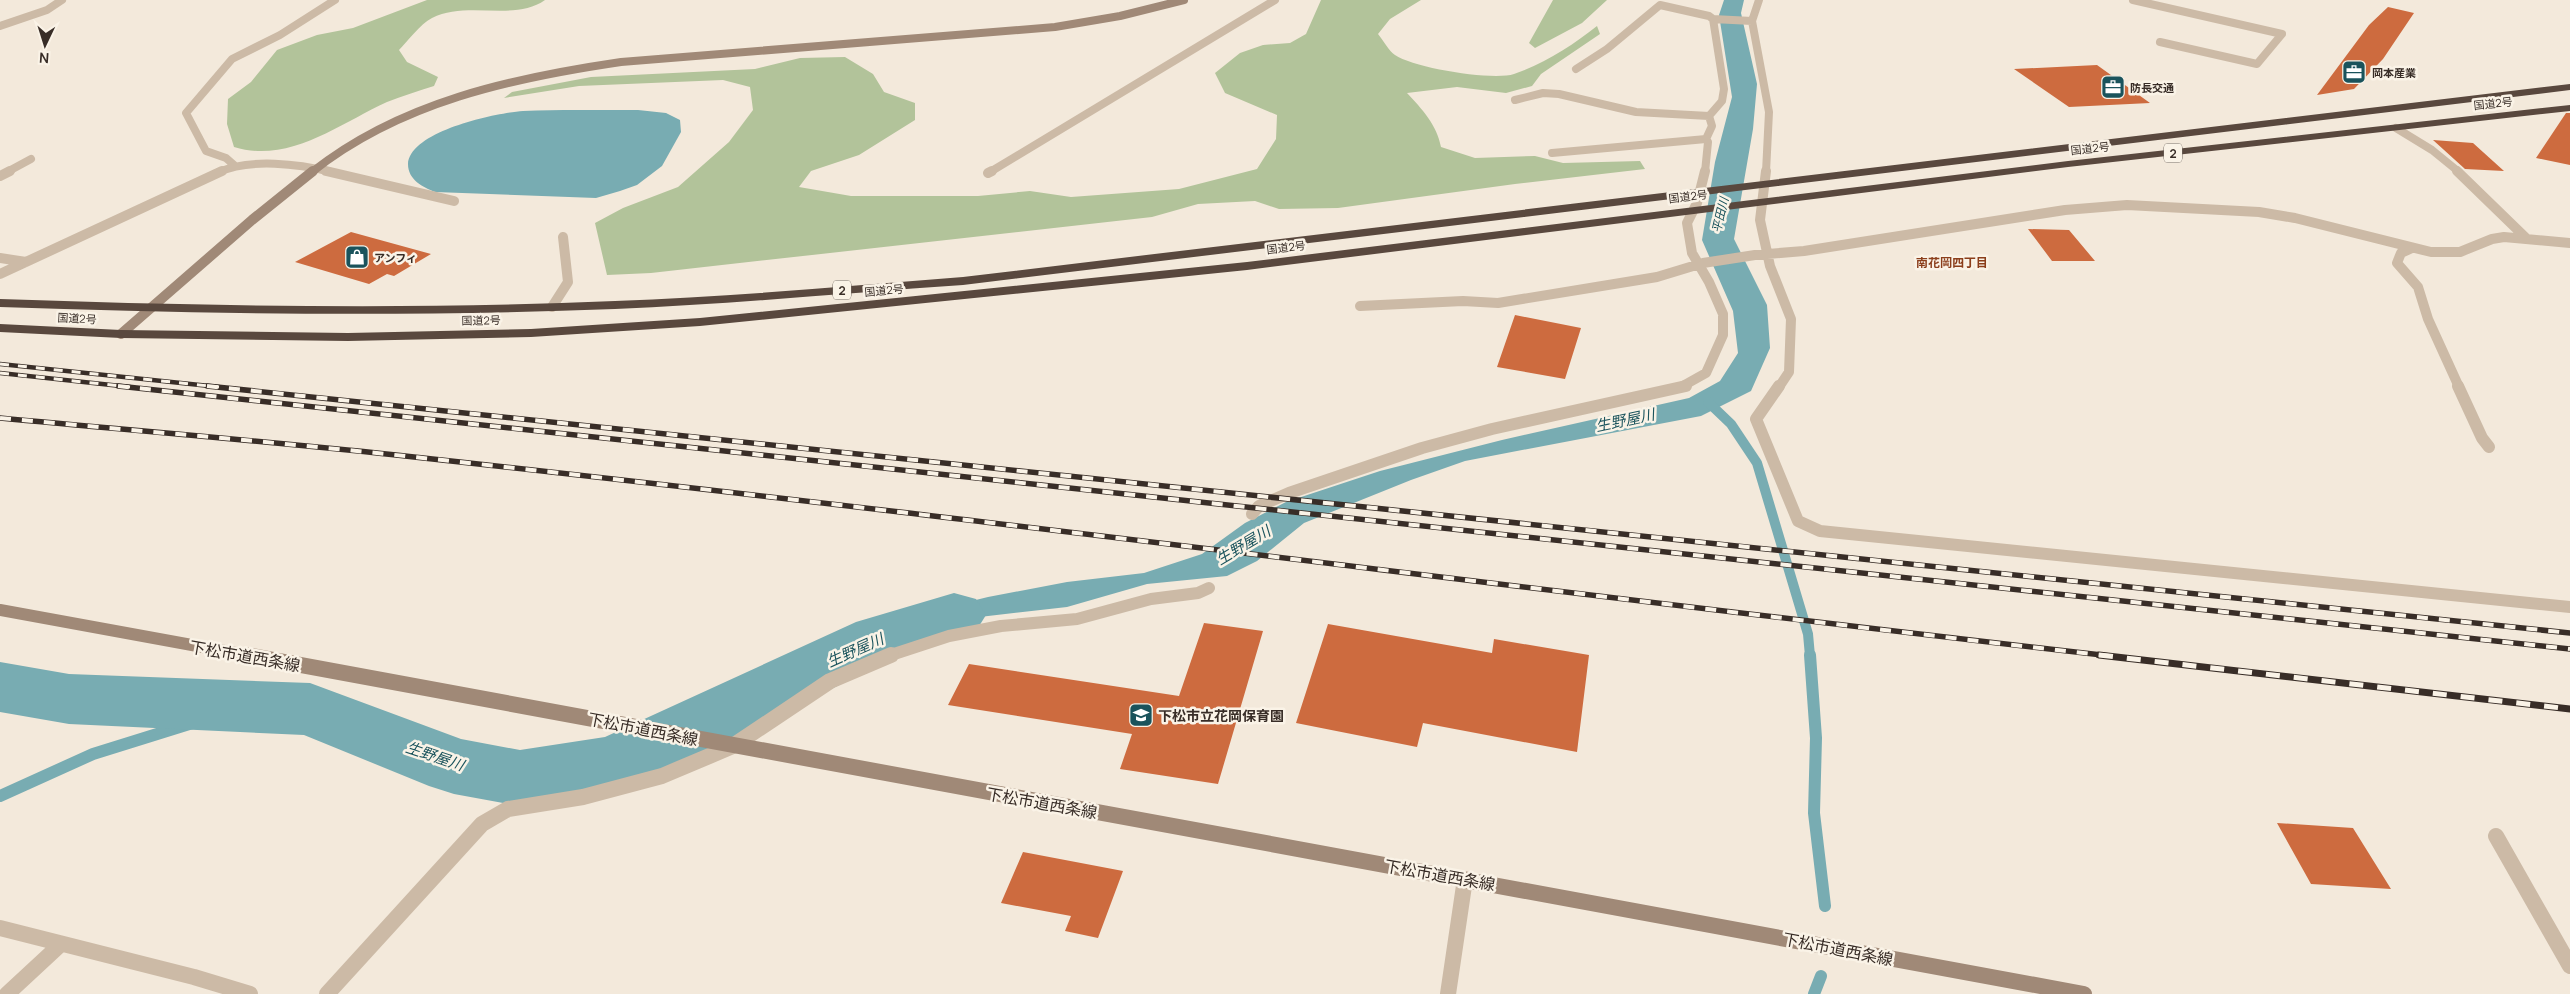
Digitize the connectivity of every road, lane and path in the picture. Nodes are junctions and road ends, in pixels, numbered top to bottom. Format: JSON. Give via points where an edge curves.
{"nodes":[{"id":1,"x":62,"y":0,"type":"edge"},
{"id":2,"x":335,"y":0,"type":"edge"},
{"id":3,"x":1184,"y":0,"type":"edge"},
{"id":4,"x":1275,"y":0,"type":"edge"},
{"id":5,"x":1759,"y":0,"type":"edge"},
{"id":6,"x":2133,"y":0,"type":"edge"},
{"id":7,"x":1715,"y":19,"type":"junction"},
{"id":8,"x":1750,"y":21,"type":"junction"},
{"id":9,"x":0,"y":26,"type":"edge"},
{"id":10,"x":2160,"y":42,"type":"dead end"},
{"id":11,"x":1576,"y":69,"type":"dead end"},
{"id":12,"x":2570,"y":88,"type":"edge"},
{"id":13,"x":1515,"y":100,"type":"dead end"},
{"id":14,"x":2570,"y":108,"type":"edge"},
{"id":15,"x":1709,"y":116,"type":"junction"},
{"id":16,"x":2396,"y":128,"type":"junction"},
{"id":17,"x":1706,"y":139,"type":"junction"},
{"id":18,"x":1552,"y":153,"type":"dead end"},
{"id":19,"x":31,"y":159,"type":"dead end"},
{"id":20,"x":234,"y":165,"type":"junction"},
{"id":21,"x":317,"y":168,"type":"junction"},
{"id":22,"x":988,"y":173,"type":"dead end"},
{"id":23,"x":0,"y":176,"type":"edge"},
{"id":24,"x":454,"y":201,"type":"dead end"},
{"id":25,"x":563,"y":237,"type":"dead end"},
{"id":26,"x":2526,"y":238,"type":"junction"},
{"id":27,"x":2570,"y":243,"type":"edge"},
{"id":28,"x":2412,"y":248,"type":"junction"},
{"id":29,"x":1762,"y":254,"type":"junction"},
{"id":30,"x":0,"y":258,"type":"edge"},
{"id":31,"x":26,"y":262,"type":"junction"},
{"id":32,"x":1700,"y":264,"type":"junction"},
{"id":33,"x":0,"y":274,"type":"edge"},
{"id":34,"x":0,"y":303,"type":"edge"},
{"id":35,"x":1360,"y":306,"type":"dead end"},
{"id":36,"x":552,"y":307,"type":"junction"},
{"id":37,"x":150,"y":309,"type":"junction"},
{"id":38,"x":0,"y":328,"type":"edge"},
{"id":39,"x":121,"y":334,"type":"junction"},
{"id":40,"x":2489,"y":447,"type":"dead end"},
{"id":41,"x":1252,"y":514,"type":"dead end"},
{"id":42,"x":1210,"y":588,"type":"dead end"},
{"id":43,"x":2570,"y":607,"type":"edge"},
{"id":44,"x":0,"y":610,"type":"edge"},
{"id":45,"x":732,"y":746,"type":"junction"},
{"id":46,"x":2496,"y":836,"type":"dead end"},
{"id":47,"x":1465,"y":879,"type":"junction"},
{"id":48,"x":0,"y":928,"type":"edge"},
{"id":49,"x":61,"y":944,"type":"junction"},
{"id":50,"x":2570,"y":966,"type":"edge"},
{"id":51,"x":7,"y":994,"type":"edge"},
{"id":52,"x":250,"y":994,"type":"edge"},
{"id":53,"x":327,"y":994,"type":"edge"},
{"id":54,"x":1448,"y":994,"type":"edge"},
{"id":55,"x":2084,"y":994,"type":"edge"}],
"edges":[{"from":1,"to":9,"type":"street","via":[[47,10]]},
{"from":2,"to":20,"type":"street","via":[[232,59],[186,113],[206,151],[226,158]]},
{"from":3,"to":21,"type":"street","via":[[1105,20],[1055,27],[621,62],[558,70],[498,84],[395,120],[352,142]]},
{"from":4,"to":22,"type":"street"},
{"from":5,"to":8,"type":"street"},
{"from":6,"to":10,"type":"street","via":[[2282,34],[2256,64]]},
{"from":7,"to":8,"type":"street"},
{"from":7,"to":11,"type":"street","via":[[1660,5],[1607,49]]},
{"from":7,"to":15,"type":"street","via":[[1724,89],[1722,101]]},
{"from":8,"to":29,"type":"street","via":[[1769,112],[1769,147],[1760,220]]},
{"from":12,"to":36,"type":"highway","name":"国道2号","number":"2","via":[[963,281],[702,301]]},
{"from":13,"to":15,"type":"street","via":[[1559,94],[1636,112]]},
{"from":14,"to":16,"type":"highway","name":"国道2号","number":"2"},
{"from":15,"to":17,"type":"street","via":[[1712,126]]},
{"from":16,"to":26,"type":"street","via":[[2417,138],[2461,175]]},
{"from":16,"to":39,"type":"highway","name":"国道2号","number":"2","via":[[1775,199],[1247,266],[700,322],[531,333],[358,337]]},
{"from":17,"to":18,"type":"street"},
{"from":17,"to":32,"type":"street","via":[[1707,164],[1697,203],[1687,223]]},
{"from":19,"to":23,"type":"street"},
{"from":20,"to":21,"type":"street"},
{"from":20,"to":31,"type":"street"},
{"from":21,"to":24,"type":"street"},
{"from":21,"to":37,"type":"street","via":[[267,206]]},
{"from":25,"to":36,"type":"street","via":[[568,282]]},
{"from":26,"to":27,"type":"street"},
{"from":26,"to":28,"type":"street","via":[[2492,239],[2460,252]]},
{"from":28,"to":29,"type":"street","via":[[2286,216],[2127,205],[2065,210],[1804,251]]},
{"from":28,"to":40,"type":"street","via":[[2401,253],[2397,263],[2418,287],[2428,319]]},
{"from":29,"to":32,"type":"street"},
{"from":29,"to":43,"type":"street","via":[[1791,319],[1789,372],[1756,419],[1798,521],[1820,531]]},
{"from":30,"to":31,"type":"street"},
{"from":31,"to":33,"type":"street"},
{"from":32,"to":35,"type":"street","via":[[1657,277],[1498,303],[1463,301]]},
{"from":32,"to":41,"type":"street","via":[[1723,314],[1723,336],[1706,373],[1688,385],[1422,448],[1289,493],[1259,506]]},
{"from":34,"to":37,"type":"highway","name":"国道2号","number":"2"},
{"from":36,"to":37,"type":"highway","name":"国道2号","number":"2","via":[[366,311]]},
{"from":37,"to":39,"type":"street"},
{"from":38,"to":39,"type":"highway","name":"国道2号","number":"2"},
{"from":42,"to":45,"type":"street","via":[[1198,593],[1151,598],[1077,619],[1001,626],[949,636],[877,660],[830,681]]},
{"from":44,"to":45,"type":"street","name":"下松市道西条線"},
{"from":45,"to":47,"type":"street","name":"下松市道西条線"},
{"from":45,"to":53,"type":"street","via":[[662,776],[583,797],[508,809],[482,824]]},
{"from":46,"to":50,"type":"street"},
{"from":47,"to":54,"type":"street"},
{"from":47,"to":55,"type":"street","name":"下松市道西条線"},
{"from":48,"to":49,"type":"street"},
{"from":49,"to":51,"type":"street"},
{"from":49,"to":52,"type":"street"}]}
